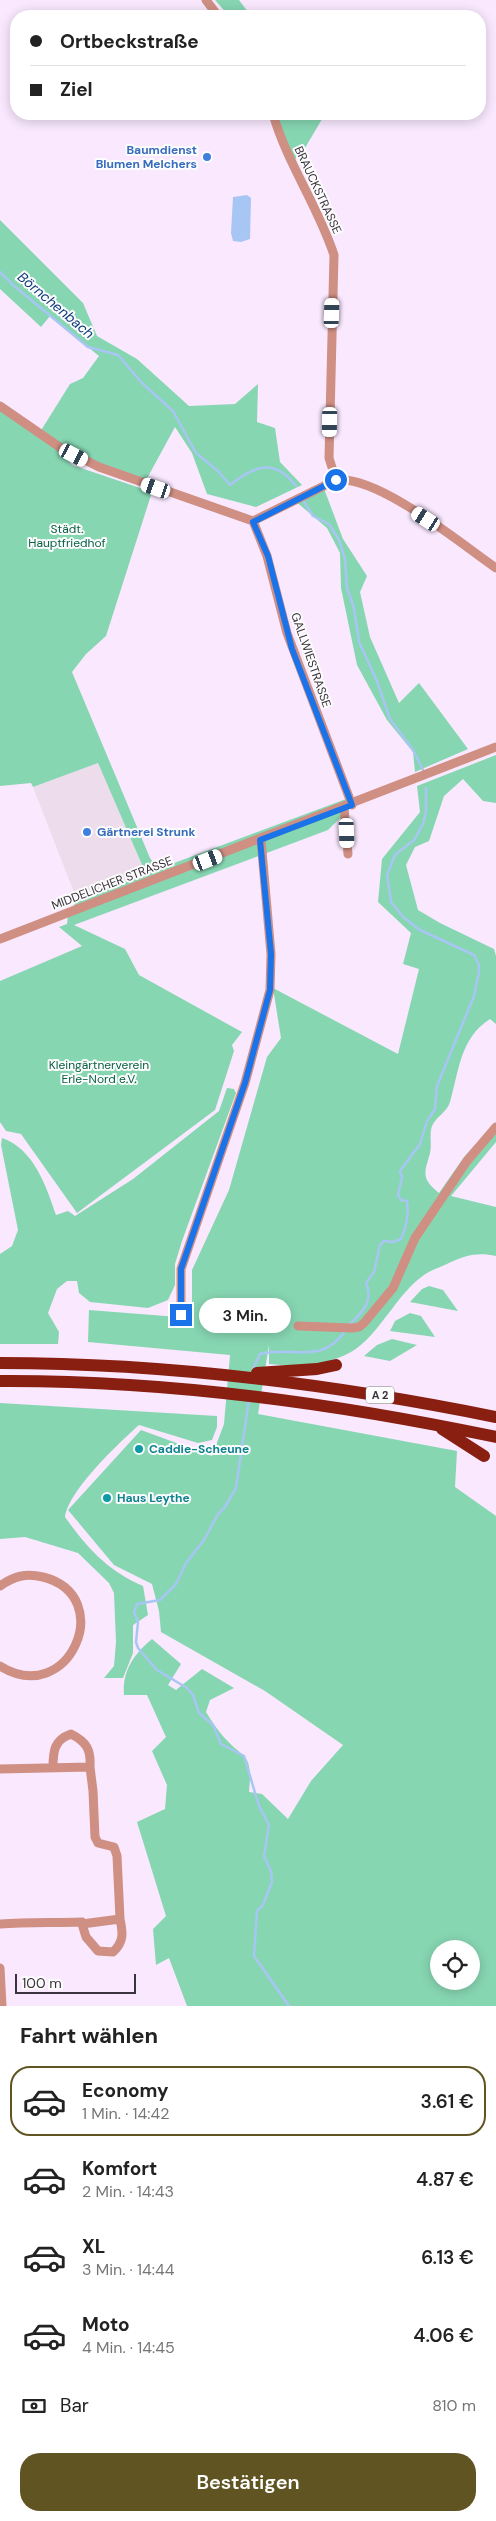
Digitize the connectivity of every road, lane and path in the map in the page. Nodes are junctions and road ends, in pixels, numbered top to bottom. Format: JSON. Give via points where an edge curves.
{"nodes":[{"id":1,"x":275,"y":120,"type":"edge"},
{"id":2,"x":0,"y":406,"type":"edge"},
{"id":3,"x":336,"y":480,"type":"junction"},
{"id":4,"x":253,"y":522,"type":"junction"},
{"id":5,"x":496,"y":568,"type":"edge"},
{"id":6,"x":496,"y":747,"type":"edge"},
{"id":7,"x":348,"y":806,"type":"junction"},
{"id":8,"x":347,"y":820,"type":"junction"},
{"id":9,"x":358,"y":822,"type":"dead end"},
{"id":10,"x":260,"y":840,"type":"junction"},
{"id":11,"x":348,"y":854,"type":"dead end"},
{"id":12,"x":0,"y":939,"type":"edge"},
{"id":13,"x":496,"y":1127,"type":"edge"},
{"id":14,"x":181,"y":1315,"type":"dead end"},
{"id":15,"x":298,"y":1326,"type":"dead end"},
{"id":16,"x":0,"y":1363,"type":"edge"},
{"id":17,"x":336,"y":1364,"type":"dead end"},
{"id":18,"x":264,"y":1376,"type":"junction"},
{"id":19,"x":0,"y":1381,"type":"edge"},
{"id":20,"x":496,"y":1417,"type":"edge"},
{"id":21,"x":434,"y":1424,"type":"junction"},
{"id":22,"x":496,"y":1437,"type":"edge"},
{"id":23,"x":484,"y":1456,"type":"dead end"},
{"id":24,"x":0,"y":1586,"type":"edge"},
{"id":25,"x":0,"y":1666,"type":"edge"},
{"id":26,"x":90,"y":1767,"type":"junction"},
{"id":27,"x":53,"y":1768,"type":"junction"},
{"id":28,"x":0,"y":1769,"type":"edge"},
{"id":29,"x":120,"y":1919,"type":"junction"},
{"id":30,"x":0,"y":1924,"type":"edge"},
{"id":31,"x":82,"y":1924,"type":"junction"},
{"id":32,"x":0,"y":1968,"type":"edge"},
{"id":33,"x":2,"y":2006,"type":"edge"}],
"edges":[{"from":1,"to":3,"type":"street","name":"BRAUCKSTRASSE","via":[[286,152],[325,227],[334,255],[329,458]]},
{"from":2,"to":4,"type":"street","via":[[61,448],[99,467]]},
{"from":3,"to":4,"type":"street"},
{"from":3,"to":5,"type":"street","via":[[349,478],[397,500]]},
{"from":4,"to":7,"type":"street","name":"GALLWIESTRASSE","via":[[268,556],[289,641]]},
{"from":6,"to":7,"type":"street","name":"MIDDELICHER STRASSE"},
{"from":7,"to":8,"type":"street"},
{"from":7,"to":10,"type":"street","name":"MIDDELICHER STRASSE"},
{"from":8,"to":9,"type":"street"},
{"from":8,"to":11,"type":"street"},
{"from":10,"to":12,"type":"street","name":"MIDDELICHER STRASSE"},
{"from":10,"to":14,"type":"street","via":[[271,954],[270,990],[245,1083],[181,1269]]},
{"from":13,"to":15,"type":"street","via":[[467,1161],[414,1238],[393,1288],[364,1322],[352,1328]]},
{"from":16,"to":18,"type":"highway"},
{"from":17,"to":18,"type":"highway"},
{"from":18,"to":20,"type":"highway","number":"A 2"},
{"from":19,"to":21,"type":"highway","number":"A 2","via":[[217,1393]]},
{"from":21,"to":22,"type":"highway","number":"A 2"},
{"from":21,"to":23,"type":"highway"},
{"from":24,"to":25,"type":"street","via":[[20,1575],[32,1574],[61,1584],[80,1612],[81,1624],[75,1648],[55,1669],[26,1675]]},
{"from":26,"to":27,"type":"street"},
{"from":26,"to":27,"type":"street","via":[[90,1753],[83,1740],[71,1734],[61,1738],[53,1749]]},
{"from":26,"to":29,"type":"street","via":[[93,1829],[98,1843],[114,1848],[117,1856]]},
{"from":27,"to":28,"type":"street"},
{"from":29,"to":31,"type":"street"},
{"from":29,"to":31,"type":"street","via":[[123,1936],[112,1952],[98,1951],[86,1937]]},
{"from":30,"to":31,"type":"street","via":[[38,1921]]},
{"from":32,"to":33,"type":"street"}]}
